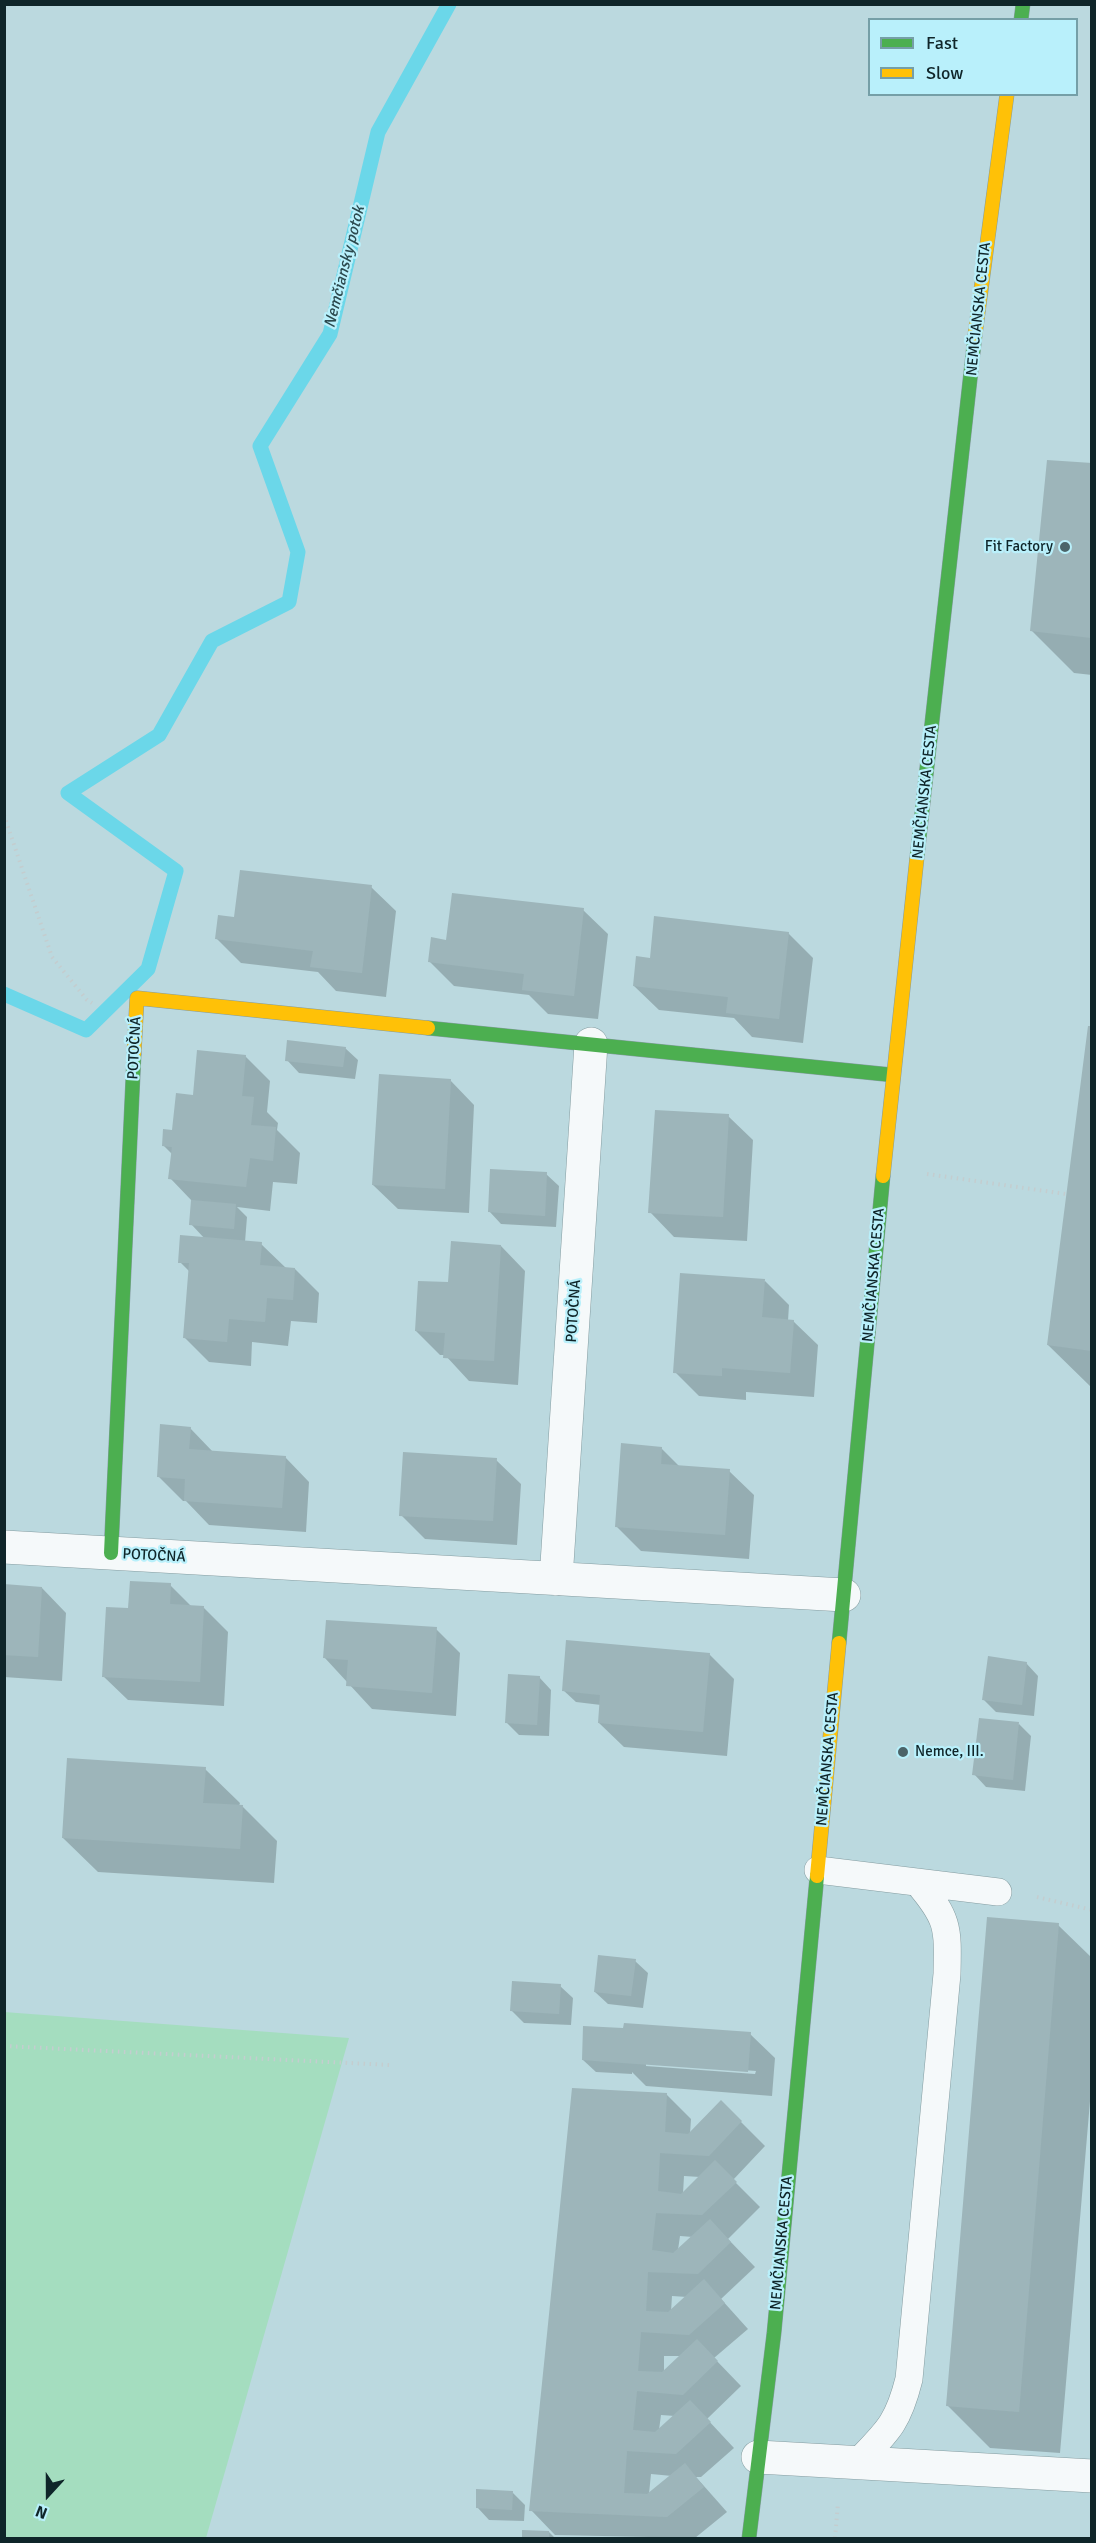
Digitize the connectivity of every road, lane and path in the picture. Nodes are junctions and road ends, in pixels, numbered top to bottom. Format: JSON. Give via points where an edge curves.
{"nodes":[{"id":1,"x":1007,"y":96,"type":"edge"},
{"id":2,"x":4,"y":815,"type":"edge"},
{"id":3,"x":136,"y":1025,"type":"junction"},
{"id":4,"x":591,"y":1044,"type":"junction"},
{"id":5,"x":893,"y":1075,"type":"junction"},
{"id":6,"x":884,"y":1168,"type":"junction"},
{"id":7,"x":1066,"y":1194,"type":"dead end"},
{"id":8,"x":4,"y":1547,"type":"edge"},
{"id":9,"x":111,"y":1553,"type":"junction"},
{"id":10,"x":556,"y":1579,"type":"junction"},
{"id":11,"x":844,"y":1595,"type":"junction"},
{"id":12,"x":818,"y":1870,"type":"junction"},
{"id":13,"x":918,"y":1883,"type":"junction"},
{"id":14,"x":998,"y":1892,"type":"joint"},
{"id":15,"x":1092,"y":1910,"type":"edge"},
{"id":16,"x":4,"y":2046,"type":"edge"},
{"id":17,"x":390,"y":2065,"type":"dead end"},
{"id":18,"x":758,"y":2457,"type":"junction"},
{"id":19,"x":858,"y":2463,"type":"junction"},
{"id":20,"x":1092,"y":2476,"type":"edge"},
{"id":21,"x":749,"y":2538,"type":"edge"}],
"edges":[{"from":1,"to":5,"type":"street","name":"NEMČIANSKA CESTA","via":[[978,310]]},
{"from":2,"to":3,"type":"path","via":[[52,957],[87,1000]]},
{"from":3,"to":4,"type":"street","name":"POTOČNÁ","via":[[137,998]]},
{"from":3,"to":9,"type":"street","name":"POTOČNÁ"},
{"from":4,"to":5,"type":"street","name":"POTOČNÁ"},
{"from":4,"to":10,"type":"street","name":"POTOČNÁ"},
{"from":5,"to":6,"type":"street","name":"NEMČIANSKA CESTA"},
{"from":6,"to":7,"type":"path"},
{"from":6,"to":11,"type":"street","name":"NEMČIANSKA CESTA"},
{"from":8,"to":9,"type":"street","name":"POTOČNÁ"},
{"from":9,"to":10,"type":"street","name":"POTOČNÁ"},
{"from":10,"to":11,"type":"street","name":"POTOČNÁ"},
{"from":11,"to":12,"type":"street","name":"NEMČIANSKA CESTA"},
{"from":12,"to":13,"type":"lane"},
{"from":12,"to":18,"type":"street","name":"NEMČIANSKA CESTA","via":[[774,2333]]},
{"from":13,"to":14,"type":"lane"},
{"from":13,"to":19,"type":"lane","via":[[939,1907],[948,1935],[909,2379],[901,2409],[888,2431]]},
{"from":14,"to":15,"type":"path","via":[[1049,1898]]},
{"from":16,"to":17,"type":"path"},
{"from":18,"to":19,"type":"street"},
{"from":18,"to":21,"type":"street","name":"NEMČIANSKA CESTA"},
{"from":19,"to":20,"type":"street"}]}
